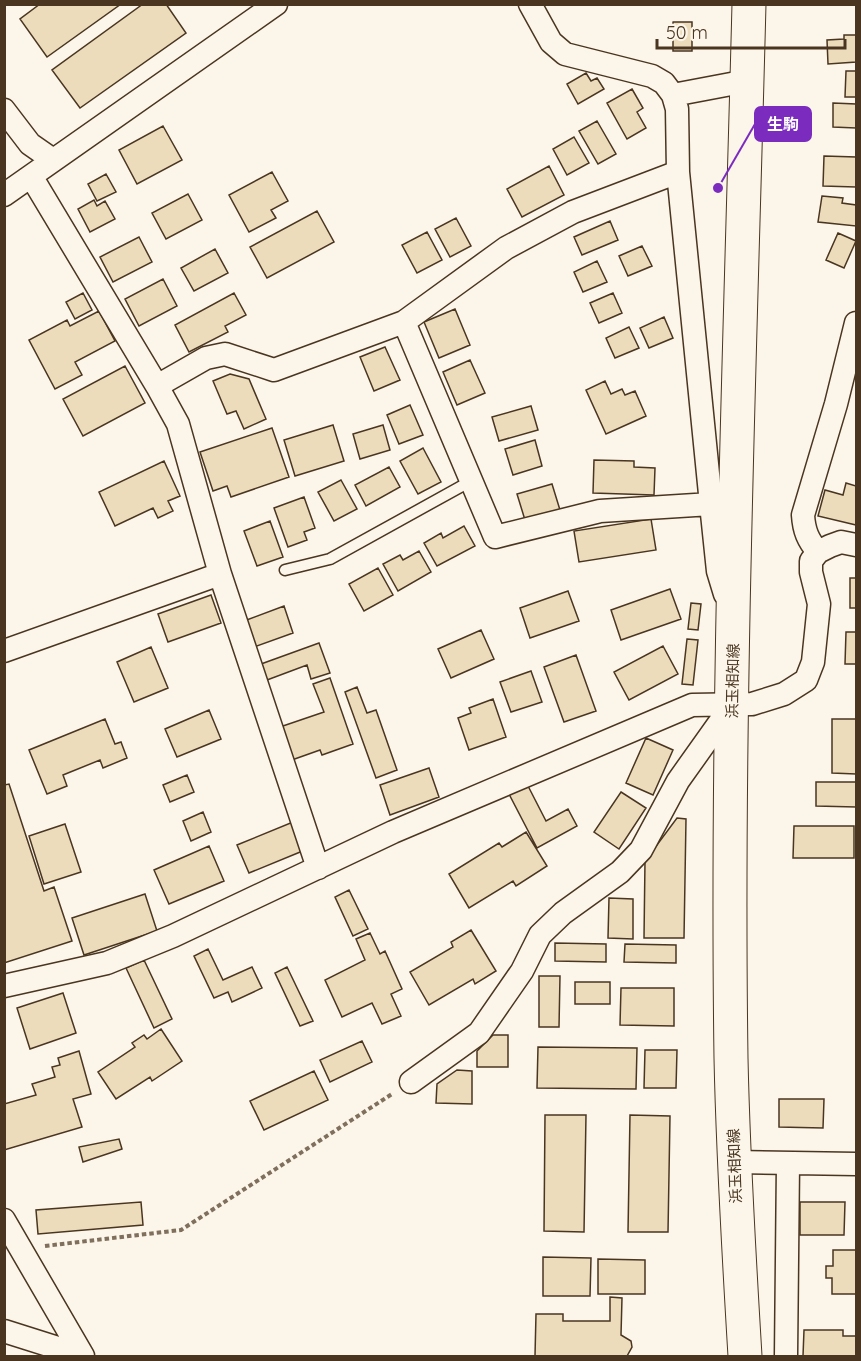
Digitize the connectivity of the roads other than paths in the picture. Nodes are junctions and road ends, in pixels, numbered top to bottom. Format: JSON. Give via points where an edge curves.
{"nodes":[{"id":1,"x":276,"y":4,"type":"edge"},
{"id":2,"x":530,"y":4,"type":"edge"},
{"id":3,"x":748,"y":4,"type":"edge"},
{"id":4,"x":747,"y":81,"type":"junction"},
{"id":5,"x":673,"y":95,"type":"junction"},
{"id":6,"x":4,"y":110,"type":"edge"},
{"id":7,"x":52,"y":160,"type":"junction"},
{"id":8,"x":678,"y":172,"type":"junction"},
{"id":9,"x":31,"y":176,"type":"junction"},
{"id":10,"x":4,"y":195,"type":"edge"},
{"id":11,"x":404,"y":322,"type":"junction"},
{"id":12,"x":856,"y":323,"type":"edge"},
{"id":13,"x":157,"y":386,"type":"junction"},
{"id":14,"x":846,"y":404,"type":"edge"},
{"id":15,"x":471,"y":481,"type":"junction"},
{"id":16,"x":711,"y":504,"type":"junction"},
{"id":17,"x":856,"y":545,"type":"edge"},
{"id":18,"x":818,"y":552,"type":"junction"},
{"id":19,"x":285,"y":570,"type":"dead end"},
{"id":20,"x":220,"y":574,"type":"junction"},
{"id":21,"x":734,"y":628,"type":"junction"},
{"id":22,"x":4,"y":651,"type":"edge"},
{"id":23,"x":732,"y":705,"type":"junction"},
{"id":24,"x":318,"y":867,"type":"junction"},
{"id":25,"x":4,"y":986,"type":"edge"},
{"id":26,"x":411,"y":1083,"type":"road end"},
{"id":27,"x":734,"y":1162,"type":"junction"},
{"id":28,"x":788,"y":1163,"type":"junction"},
{"id":29,"x":856,"y":1164,"type":"edge"},
{"id":30,"x":4,"y":1220,"type":"edge"},
{"id":31,"x":4,"y":1331,"type":"edge"},
{"id":32,"x":83,"y":1356,"type":"edge"},
{"id":33,"x":745,"y":1356,"type":"edge"},
{"id":34,"x":786,"y":1356,"type":"edge"}],
"edges":[{"from":1,"to":7,"type":"street"},
{"from":2,"to":5,"type":"street","via":[[551,42],[565,54],[652,76]]},
{"from":3,"to":4,"type":"main road","name":"浜玉相知線"},
{"from":4,"to":5,"type":"street"},
{"from":4,"to":21,"type":"main road","name":"浜玉相知線"},
{"from":5,"to":8,"type":"street","via":[[677,109]]},
{"from":6,"to":7,"type":"street","via":[[30,144]]},
{"from":7,"to":9,"type":"street"},
{"from":8,"to":11,"type":"street","via":[[573,212],[525,237]]},
{"from":8,"to":16,"type":"street"},
{"from":9,"to":10,"type":"street"},
{"from":9,"to":13,"type":"street"},
{"from":11,"to":13,"type":"street","via":[[274,370],[225,354],[206,358]]},
{"from":11,"to":15,"type":"street"},
{"from":12,"to":14,"type":"street"},
{"from":13,"to":20,"type":"street","via":[[178,424]]},
{"from":14,"to":18,"type":"street","via":[[803,514],[803,527]]},
{"from":15,"to":16,"type":"street","via":[[495,537],[600,511]]},
{"from":15,"to":19,"type":"lane","via":[[330,559]]},
{"from":16,"to":21,"type":"street","via":[[718,571]]},
{"from":17,"to":18,"type":"street","via":[[841,543]]},
{"from":18,"to":23,"type":"street","via":[[810,572],[819,604],[813,662],[806,680],[784,694],[752,704]]},
{"from":20,"to":22,"type":"street"},
{"from":20,"to":24,"type":"street"},
{"from":21,"to":23,"type":"main road","name":"浜玉相知線"},
{"from":23,"to":24,"type":"street","via":[[692,705]]},
{"from":23,"to":26,"type":"street","via":[[678,781],[641,850],[620,872],[563,913],[540,935],[522,971],[479,1033]]},
{"from":23,"to":27,"type":"main road","name":"浜玉相知線"},
{"from":24,"to":25,"type":"street","via":[[107,963]]},
{"from":27,"to":28,"type":"street"},
{"from":27,"to":33,"type":"main road","name":"浜玉相知線"},
{"from":28,"to":29,"type":"street"},
{"from":28,"to":34,"type":"street"},
{"from":30,"to":32,"type":"street"},
{"from":31,"to":32,"type":"street"}]}
